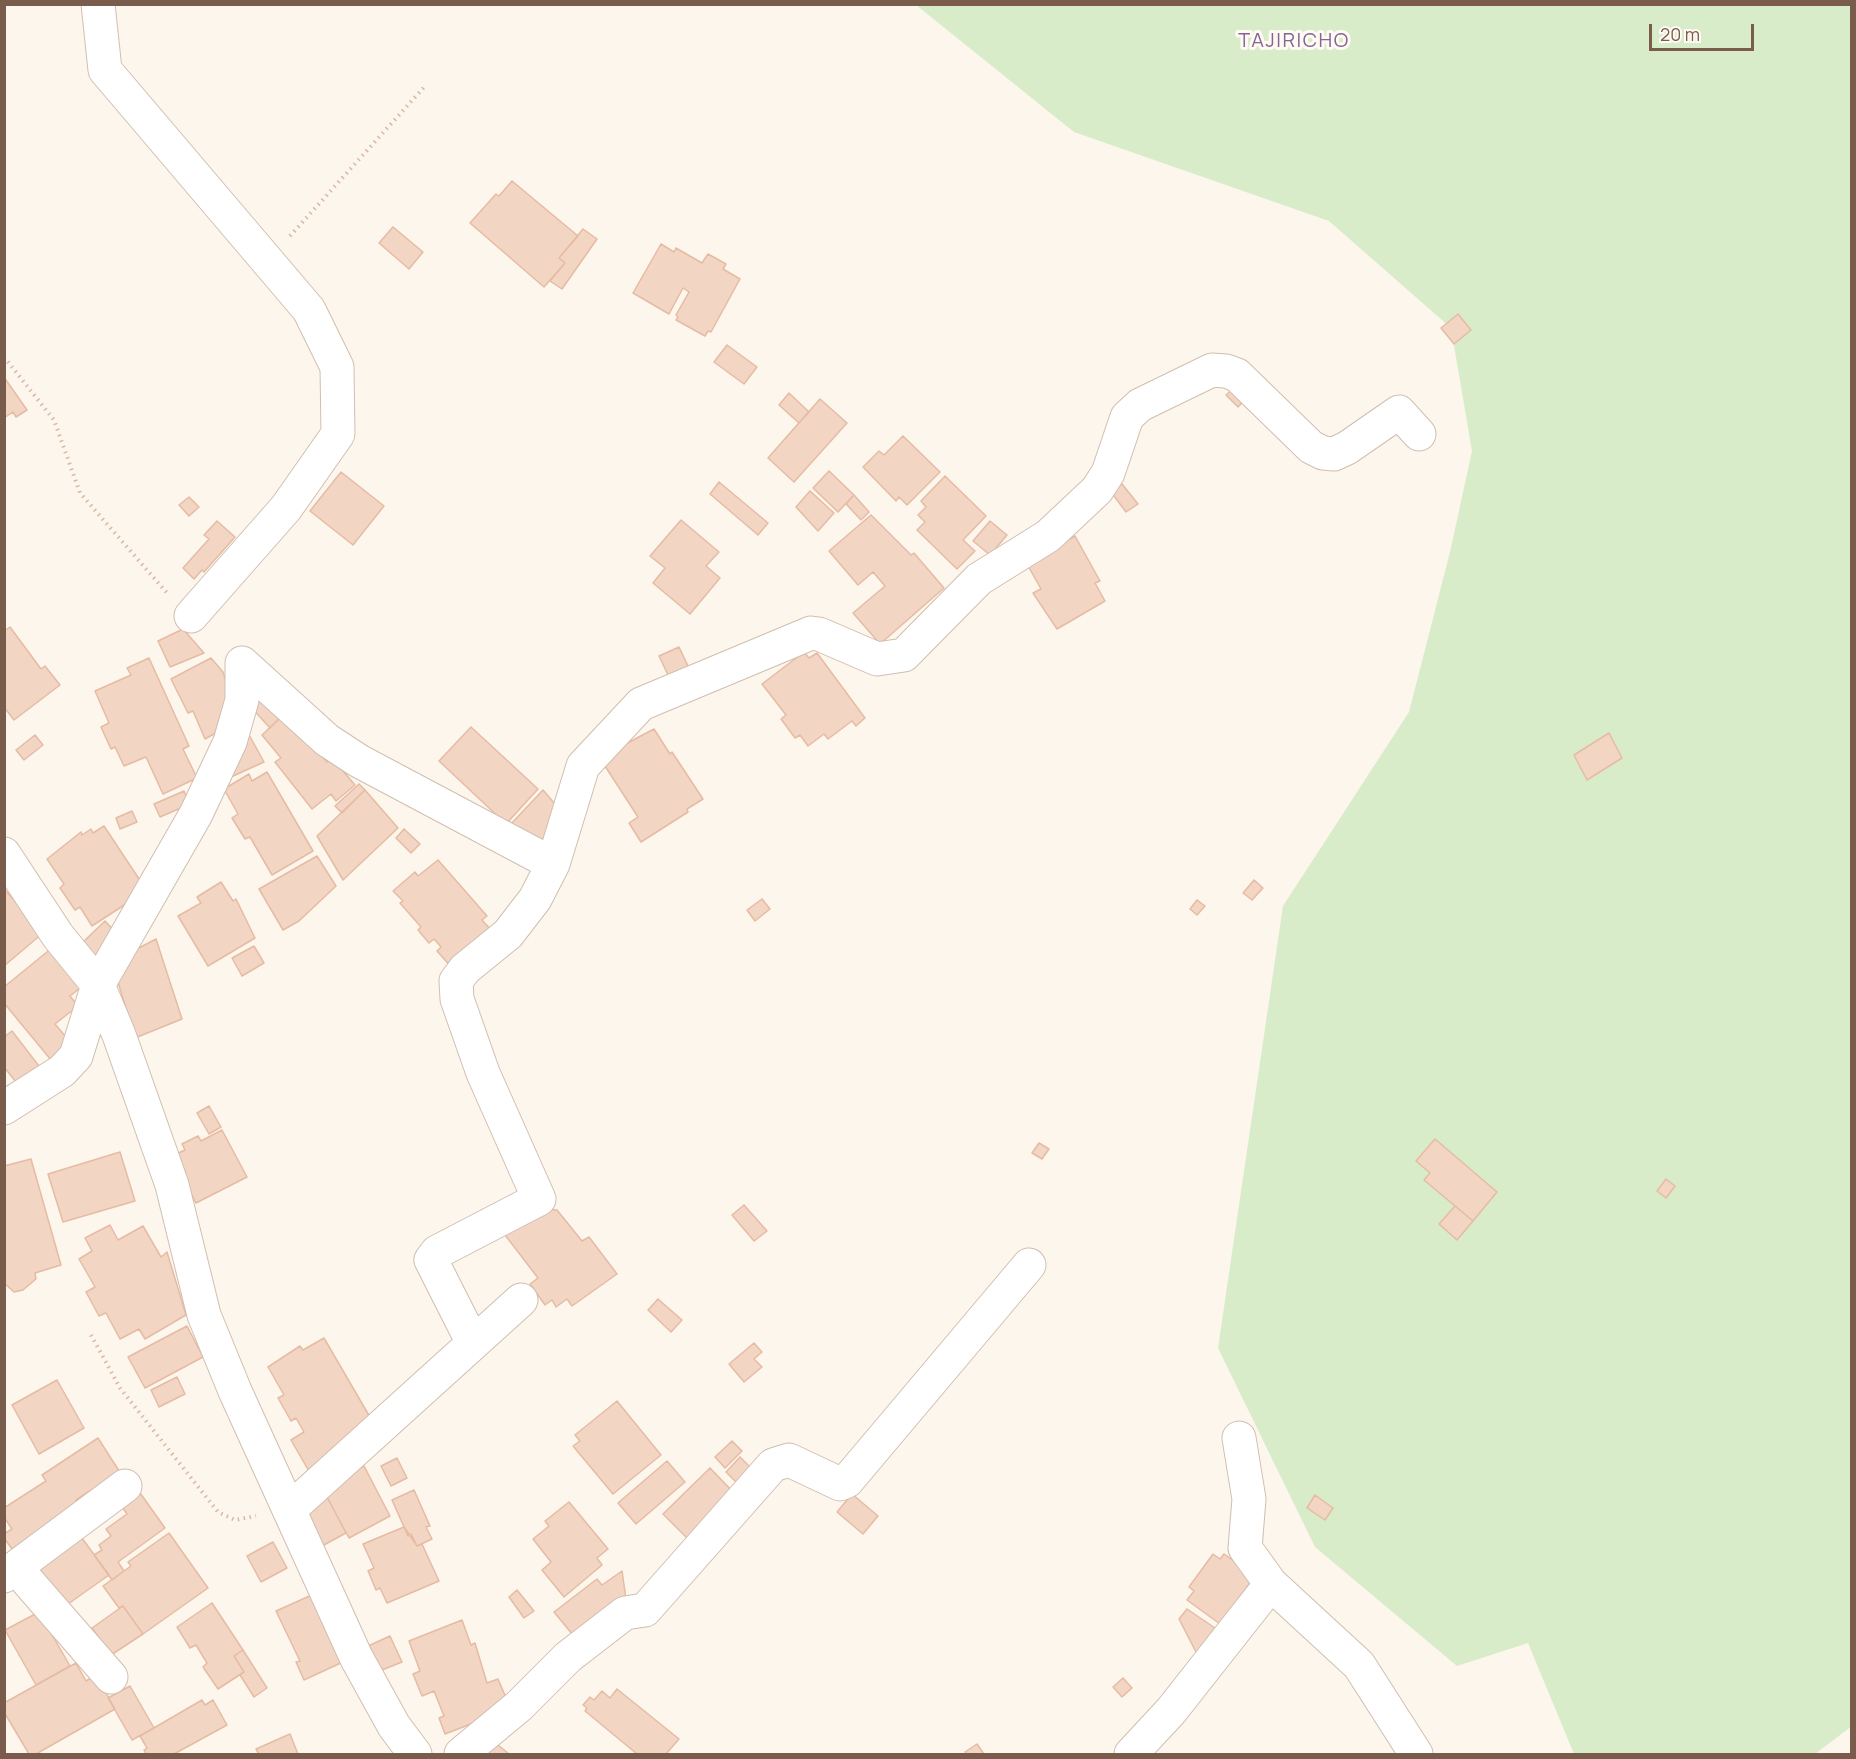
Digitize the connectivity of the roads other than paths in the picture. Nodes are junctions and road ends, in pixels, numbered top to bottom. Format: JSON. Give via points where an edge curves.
{"nodes":[{"id":1,"x":99,"y":4,"type":"edge"},
{"id":2,"x":1419,"y":434,"type":"dead end"},
{"id":3,"x":191,"y":616,"type":"road end"},
{"id":4,"x":4,"y":854,"type":"edge"},
{"id":5,"x":554,"y":864,"type":"junction"},
{"id":6,"x":98,"y":985,"type":"junction"},
{"id":7,"x":4,"y":1108,"type":"edge"},
{"id":8,"x":1029,"y":1265,"type":"dead end"},
{"id":9,"x":521,"y":1300,"type":"dead end"},
{"id":10,"x":473,"y":1343,"type":"junction"},
{"id":11,"x":1239,"y":1438,"type":"dead end"},
{"id":12,"x":125,"y":1486,"type":"dead end"},
{"id":13,"x":289,"y":1510,"type":"junction"},
{"id":14,"x":11,"y":1573,"type":"edge"},
{"id":15,"x":1271,"y":1584,"type":"junction"},
{"id":16,"x":111,"y":1677,"type":"dead end"},
{"id":17,"x":415,"y":1755,"type":"edge"},
{"id":18,"x":461,"y":1755,"type":"edge"},
{"id":19,"x":1131,"y":1755,"type":"edge"},
{"id":20,"x":1416,"y":1755,"type":"edge"}],
"edges":[{"from":1,"to":3,"type":"street","via":[[105,70],[309,310],[338,367],[338,434],[286,508]]},
{"from":2,"to":5,"type":"street","via":[[1399,412],[1347,448],[1334,454],[1323,453],[1311,447],[1237,375],[1226,371],[1212,370],[1140,405],[1127,417],[1108,473],[1097,490],[1048,536],[979,579],[904,655],[877,659],[811,633],[641,704],[583,766]]},
{"from":4,"to":6,"type":"street","via":[[58,936]]},
{"from":5,"to":6,"type":"street","via":[[327,740],[242,663],[242,700],[230,742],[196,814]]},
{"from":5,"to":10,"type":"street","via":[[535,899],[508,934],[456,981],[457,999],[483,1073],[540,1199],[437,1252],[431,1260]]},
{"from":6,"to":7,"type":"street","via":[[76,1056],[62,1071]]},
{"from":6,"to":13,"type":"street","via":[[172,1185],[204,1315]]},
{"from":8,"to":18,"type":"street","via":[[847,1481],[840,1484],[789,1460],[773,1465],[645,1610],[625,1613],[596,1635]]},
{"from":9,"to":10,"type":"street"},
{"from":10,"to":13,"type":"street"},
{"from":11,"to":15,"type":"street","via":[[1249,1500],[1245,1548]]},
{"from":12,"to":14,"type":"street"},
{"from":13,"to":17,"type":"street","via":[[356,1657],[394,1726]]},
{"from":14,"to":16,"type":"street"},
{"from":15,"to":19,"type":"street","via":[[1171,1711]]},
{"from":15,"to":20,"type":"street","via":[[1359,1665]]}]}
